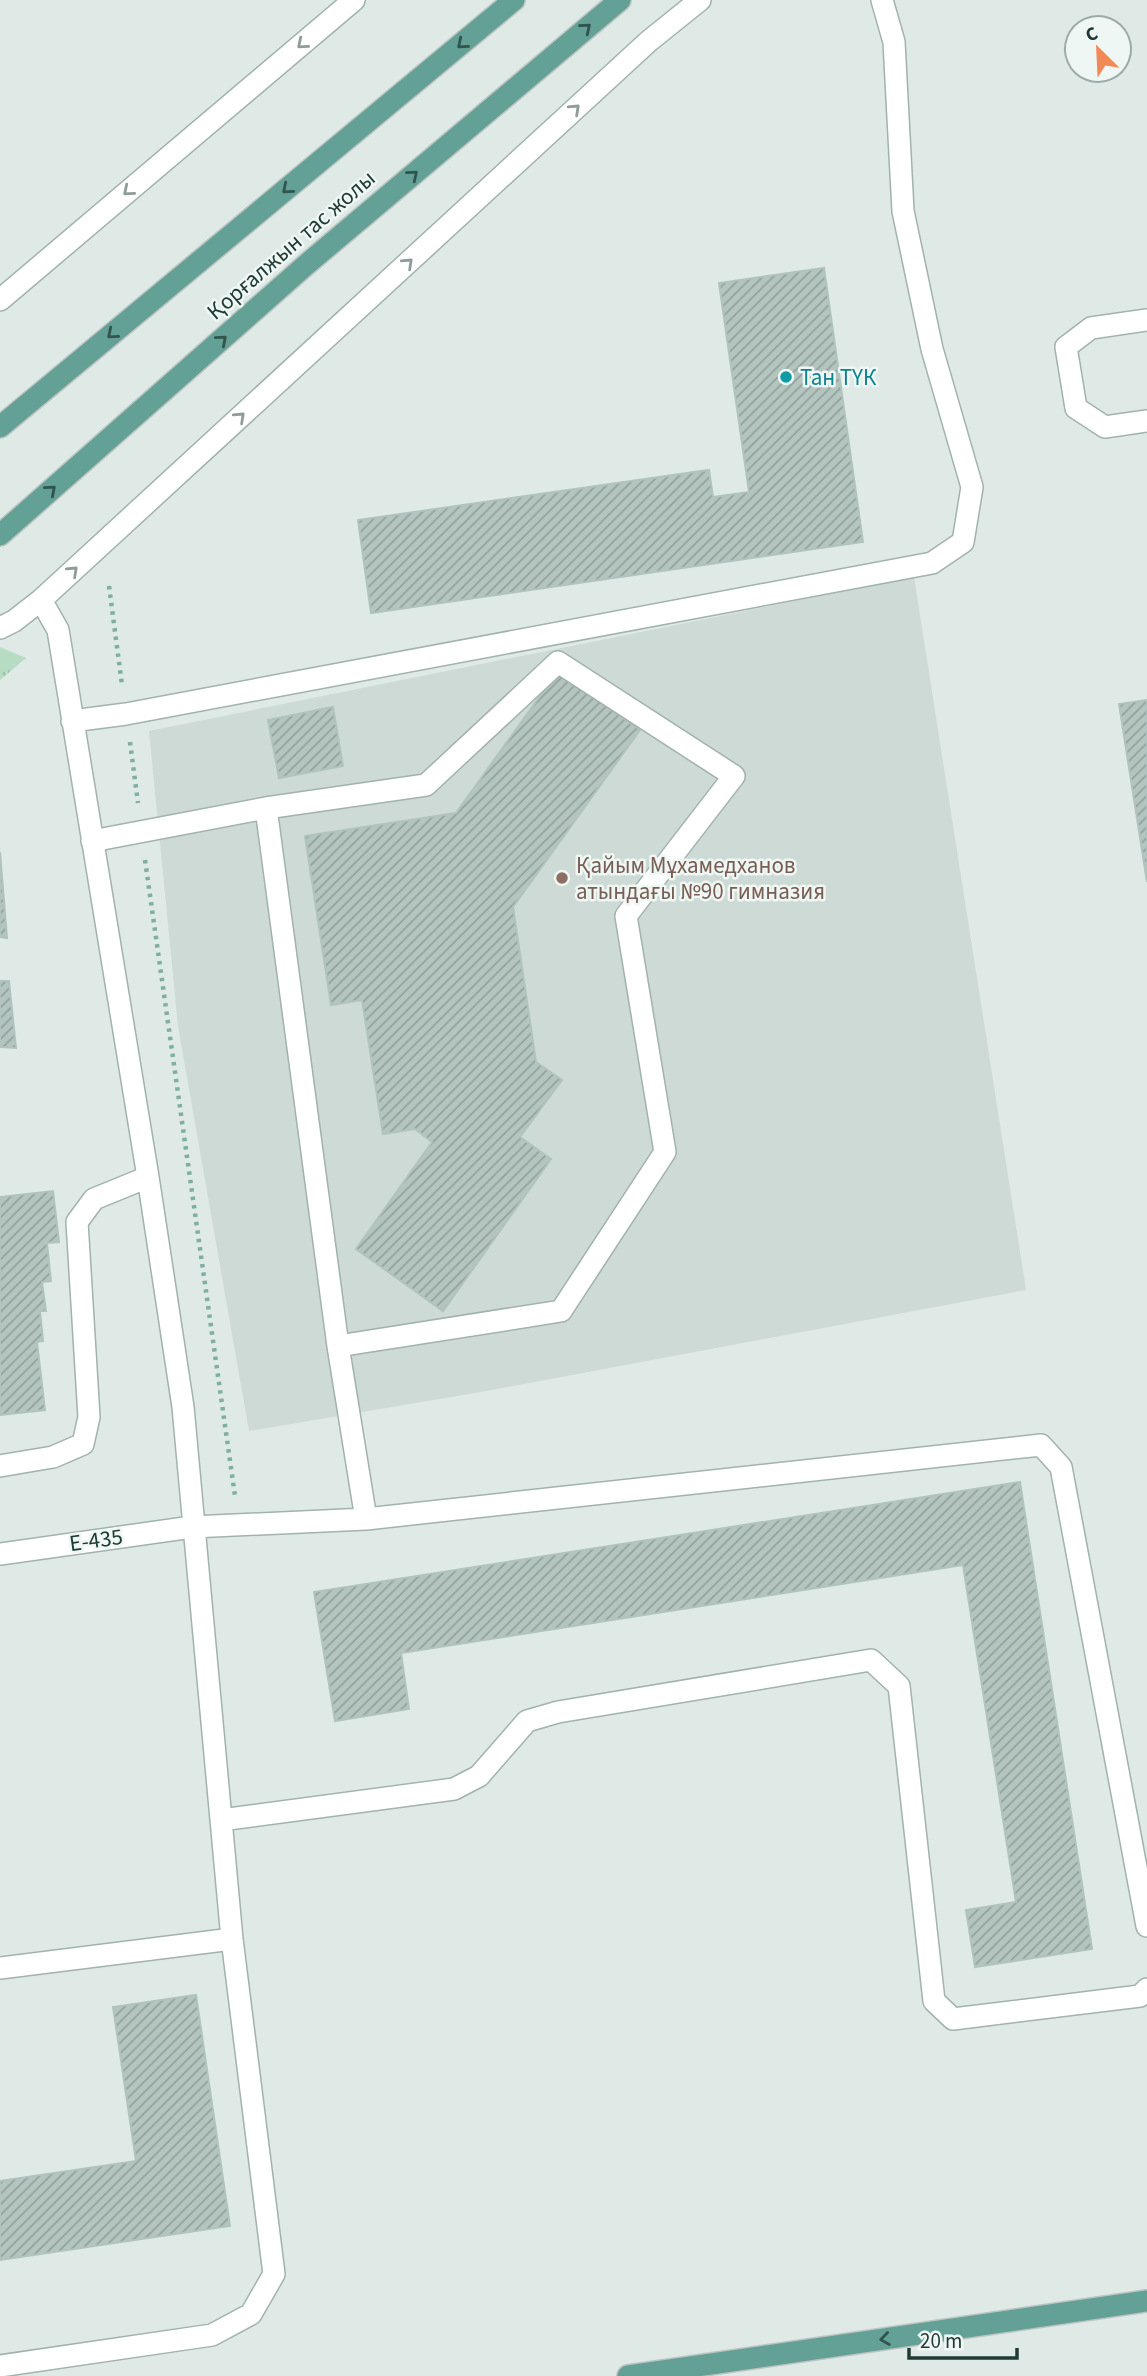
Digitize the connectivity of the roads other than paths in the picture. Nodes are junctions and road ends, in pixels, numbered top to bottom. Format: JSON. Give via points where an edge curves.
{"nodes":[{"id":1,"x":354,"y":0,"type":"edge"},
{"id":2,"x":514,"y":0,"type":"edge"},
{"id":3,"x":620,"y":0,"type":"edge"},
{"id":4,"x":700,"y":0,"type":"edge"},
{"id":5,"x":882,"y":0,"type":"edge"},
{"id":6,"x":0,"y":300,"type":"edge"},
{"id":7,"x":1147,"y":320,"type":"edge"},
{"id":8,"x":1147,"y":421,"type":"edge"},
{"id":9,"x":0,"y":427,"type":"edge"},
{"id":10,"x":0,"y":535,"type":"edge"},
{"id":11,"x":41,"y":600,"type":"junction"},
{"id":12,"x":0,"y":628,"type":"edge"},
{"id":13,"x":72,"y":721,"type":"junction"},
{"id":14,"x":266,"y":808,"type":"junction"},
{"id":15,"x":92,"y":841,"type":"junction"},
{"id":16,"x":148,"y":1177,"type":"junction"},
{"id":17,"x":338,"y":1346,"type":"junction"},
{"id":18,"x":0,"y":1466,"type":"edge"},
{"id":19,"x":366,"y":1520,"type":"junction"},
{"id":20,"x":192,"y":1527,"type":"junction"},
{"id":21,"x":0,"y":1554,"type":"edge"},
{"id":22,"x":221,"y":1820,"type":"junction"},
{"id":23,"x":1147,"y":1926,"type":"edge"},
{"id":24,"x":232,"y":1939,"type":"junction"},
{"id":25,"x":0,"y":1968,"type":"edge"},
{"id":26,"x":1147,"y":1989,"type":"edge"},
{"id":27,"x":1147,"y":2301,"type":"edge"},
{"id":28,"x":0,"y":2366,"type":"edge"},
{"id":29,"x":628,"y":2376,"type":"edge"}],
"edges":[{"from":1,"to":6,"type":"street","one_way":true},
{"from":2,"to":9,"type":"main road","name":"Қорғалжын тас жолы","one_way":true},
{"from":10,"to":3,"type":"main road","name":"Қорғалжын тас жолы","one_way":true,"via":[[307,264]]},
{"from":11,"to":4,"type":"street","one_way":true,"via":[[649,41]]},
{"from":5,"to":13,"type":"street","via":[[894,42],[903,211],[932,349],[972,487],[963,542],[932,563]]},
{"from":7,"to":8,"type":"street","via":[[1091,328],[1066,347],[1076,408],[1105,427]]},
{"from":11,"to":12,"type":"street"},
{"from":11,"to":13,"type":"street","via":[[58,630]]},
{"from":13,"to":15,"type":"street"},
{"from":14,"to":15,"type":"street"},
{"from":14,"to":17,"type":"street"},
{"from":14,"to":17,"type":"street","via":[[426,785],[558,662],[734,776],[626,916],[665,1152],[561,1311]]},
{"from":15,"to":16,"type":"street"},
{"from":16,"to":18,"type":"street","via":[[94,1199],[77,1222],[89,1417],[83,1444],[53,1457]]},
{"from":16,"to":20,"type":"street","via":[[183,1407]]},
{"from":17,"to":19,"type":"street"},
{"from":19,"to":20,"type":"street","name":"Е-435"},
{"from":19,"to":23,"type":"street","name":"Е-435","via":[[1041,1445],[1061,1467]]},
{"from":20,"to":21,"type":"street","name":"Е-435"},
{"from":20,"to":22,"type":"street"},
{"from":22,"to":24,"type":"street"},
{"from":22,"to":26,"type":"street","via":[[454,1789],[479,1776],[527,1721],[871,1660],[899,1686],[934,2001],[953,2019],[1140,1996]]},
{"from":24,"to":25,"type":"street"},
{"from":24,"to":28,"type":"street","via":[[274,2274],[251,2314],[212,2335]]},
{"from":27,"to":29,"type":"main road","one_way":true}]}
